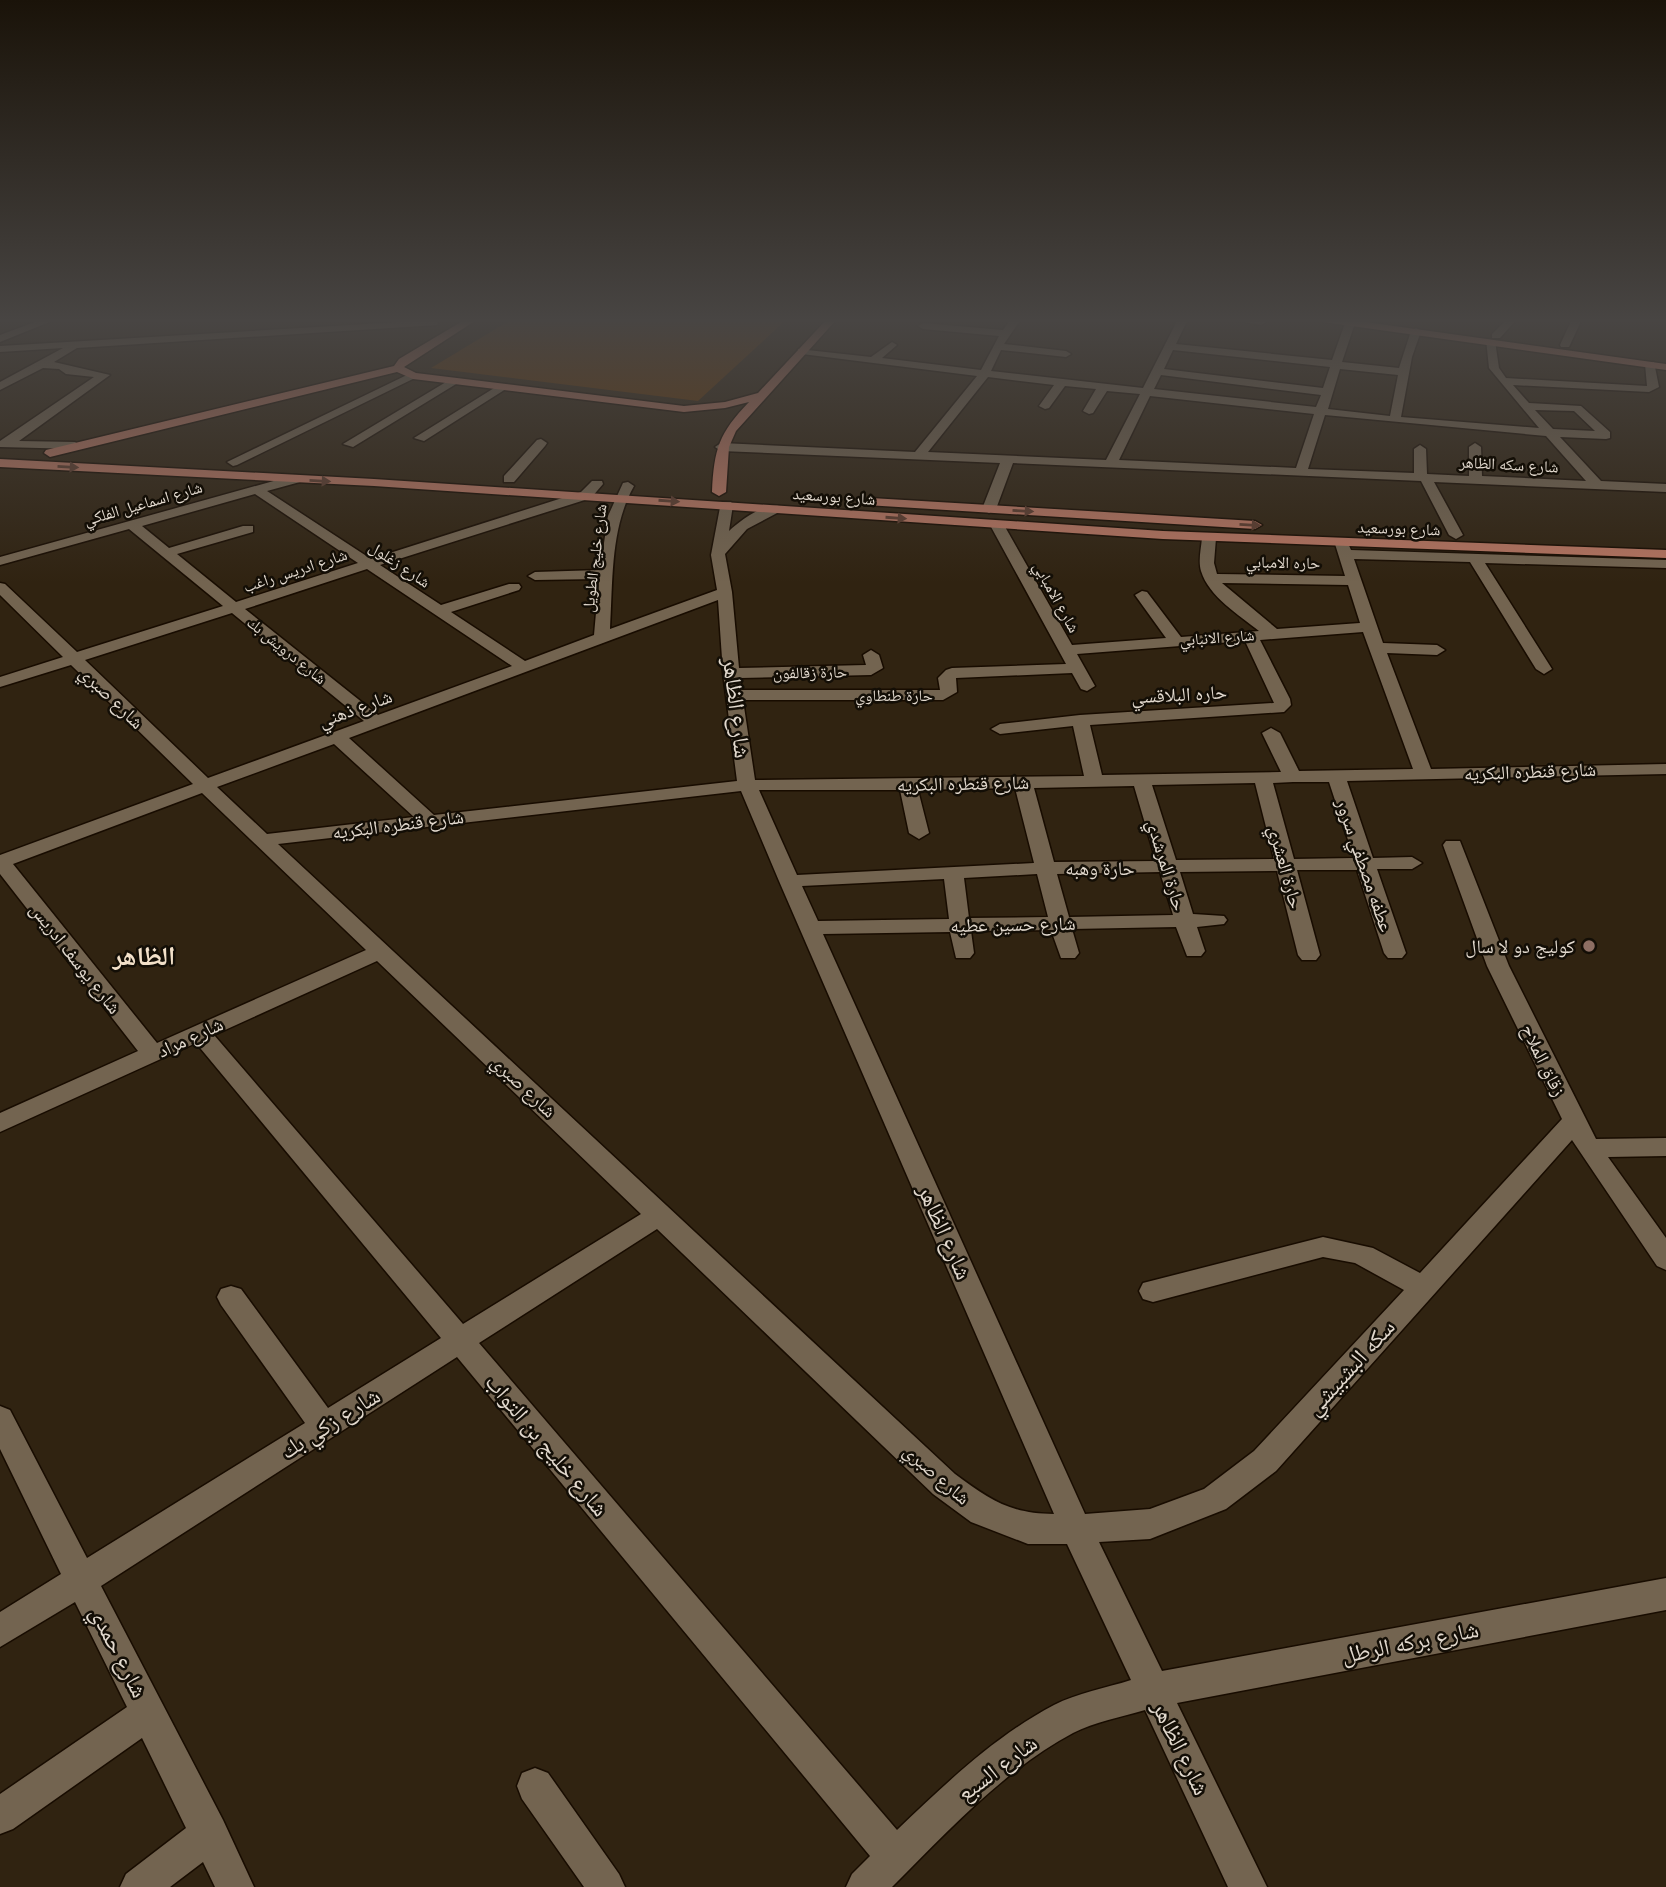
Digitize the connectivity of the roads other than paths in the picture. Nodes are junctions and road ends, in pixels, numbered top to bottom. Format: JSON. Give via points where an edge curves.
{"nodes":[{"id":1,"x":63,"y":407,"type":"edge"},
{"id":2,"x":236,"y":407,"type":"edge"},
{"id":3,"x":348,"y":407,"type":"edge"},
{"id":4,"x":411,"y":407,"type":"edge"},
{"id":5,"x":470,"y":407,"type":"edge"},
{"id":6,"x":655,"y":407,"type":"edge"},
{"id":7,"x":711,"y":407,"type":"edge"},
{"id":8,"x":750,"y":407,"type":"edge"},
{"id":9,"x":958,"y":407,"type":"edge"},
{"id":10,"x":1091,"y":407,"type":"edge"},
{"id":11,"x":1139,"y":407,"type":"edge"},
{"id":12,"x":1285,"y":407,"type":"edge"},
{"id":13,"x":1323,"y":407,"type":"edge"},
{"id":14,"x":1397,"y":407,"type":"edge"},
{"id":15,"x":1527,"y":407,"type":"edge"},
{"id":16,"x":1553,"y":407,"type":"edge"},
{"id":17,"x":1089,"y":411,"type":"dead end"},
{"id":18,"x":1322,"y":411,"type":"junction"},
{"id":19,"x":1395,"y":420,"type":"junction"},
{"id":20,"x":1551,"y":434,"type":"junction"},
{"id":21,"x":420,"y":438,"type":"dead end"},
{"id":22,"x":541,"y":443,"type":"dead end"},
{"id":23,"x":349,"y":444,"type":"dead end"},
{"id":24,"x":75,"y":446,"type":"junction"},
{"id":25,"x":721,"y":447,"type":"junction"},
{"id":26,"x":1475,"y":447,"type":"dead end"},
{"id":27,"x":1420,"y":449,"type":"dead end"},
{"id":28,"x":50,"y":453,"type":"junction"},
{"id":29,"x":1,"y":455,"type":"edge"},
{"id":30,"x":919,"y":455,"type":"junction"},
{"id":31,"x":1007,"y":459,"type":"junction"},
{"id":32,"x":233,"y":462,"type":"junction"},
{"id":33,"x":1111,"y":463,"type":"junction"},
{"id":34,"x":1301,"y":472,"type":"junction"},
{"id":35,"x":1423,"y":477,"type":"junction"},
{"id":36,"x":295,"y":479,"type":"junction"},
{"id":37,"x":509,"y":479,"type":"junction"},
{"id":38,"x":1476,"y":480,"type":"junction"},
{"id":39,"x":1597,"y":485,"type":"junction"},
{"id":40,"x":1651,"y":488,"type":"junction"},
{"id":41,"x":1666,"y":488,"type":"edge"},
{"id":42,"x":257,"y":490,"type":"junction"},
{"id":43,"x":591,"y":490,"type":"junction"},
{"id":44,"x":623,"y":491,"type":"junction"},
{"id":45,"x":719,"y":492,"type":"junction"},
{"id":46,"x":746,"y":493,"type":"dead end"},
{"id":47,"x":854,"y":500,"type":"dead end"},
{"id":48,"x":1666,"y":504,"type":"edge"},
{"id":49,"x":726,"y":505,"type":"junction"},
{"id":50,"x":774,"y":509,"type":"junction"},
{"id":51,"x":989,"y":509,"type":"junction"},
{"id":52,"x":132,"y":524,"type":"junction"},
{"id":53,"x":997,"y":525,"type":"junction"},
{"id":54,"x":248,"y":529,"type":"dead end"},
{"id":55,"x":1456,"y":535,"type":"junction"},
{"id":56,"x":1209,"y":538,"type":"junction"},
{"id":57,"x":1666,"y":541,"type":"edge"},
{"id":58,"x":1344,"y":549,"type":"junction"},
{"id":59,"x":167,"y":553,"type":"junction"},
{"id":60,"x":1666,"y":554,"type":"edge"},
{"id":61,"x":718,"y":555,"type":"junction"},
{"id":62,"x":1474,"y":557,"type":"junction"},
{"id":63,"x":0,"y":561,"type":"edge"},
{"id":64,"x":1666,"y":564,"type":"edge"},
{"id":65,"x":369,"y":565,"type":"junction"},
{"id":66,"x":607,"y":574,"type":"junction"},
{"id":67,"x":535,"y":576,"type":"dead end"},
{"id":68,"x":1211,"y":578,"type":"junction"},
{"id":69,"x":1354,"y":581,"type":"junction"},
{"id":70,"x":0,"y":587,"type":"edge"},
{"id":71,"x":514,"y":587,"type":"dead end"},
{"id":72,"x":725,"y":592,"type":"junction"},
{"id":73,"x":1142,"y":595,"type":"dead end"},
{"id":74,"x":235,"y":608,"type":"junction"},
{"id":75,"x":438,"y":611,"type":"junction"},
{"id":76,"x":1369,"y":627,"type":"junction"},
{"id":77,"x":1272,"y":633,"type":"junction"},
{"id":78,"x":1250,"y":635,"type":"junction"},
{"id":79,"x":602,"y":638,"type":"junction"},
{"id":80,"x":1177,"y":640,"type":"junction"},
{"id":81,"x":1377,"y":648,"type":"junction"},
{"id":82,"x":1066,"y":650,"type":"junction"},
{"id":83,"x":1437,"y":650,"type":"dead end"},
{"id":84,"x":871,"y":655,"type":"dead end"},
{"id":85,"x":73,"y":659,"type":"junction"},
{"id":86,"x":524,"y":667,"type":"junction"},
{"id":87,"x":1076,"y":668,"type":"junction"},
{"id":88,"x":1544,"y":668,"type":"dead end"},
{"id":89,"x":0,"y":682,"type":"edge"},
{"id":90,"x":732,"y":684,"type":"junction"},
{"id":91,"x":1087,"y":686,"type":"dead end"},
{"id":92,"x":1080,"y":720,"type":"junction"},
{"id":93,"x":376,"y":722,"type":"junction"},
{"id":94,"x":1000,"y":729,"type":"dead end"},
{"id":95,"x":1271,"y":733,"type":"dead end"},
{"id":96,"x":337,"y":737,"type":"junction"},
{"id":97,"x":1666,"y":769,"type":"edge"},
{"id":98,"x":1424,"y":774,"type":"junction"},
{"id":99,"x":1336,"y":776,"type":"junction"},
{"id":100,"x":1293,"y":777,"type":"junction"},
{"id":101,"x":1263,"y":778,"type":"junction"},
{"id":102,"x":1141,"y":779,"type":"junction"},
{"id":103,"x":1094,"y":780,"type":"junction"},
{"id":104,"x":1023,"y":782,"type":"junction"},
{"id":105,"x":747,"y":785,"type":"junction"},
{"id":106,"x":908,"y":785,"type":"junction"},
{"id":107,"x":205,"y":786,"type":"junction"},
{"id":108,"x":428,"y":820,"type":"junction"},
{"id":109,"x":919,"y":833,"type":"dead end"},
{"id":110,"x":263,"y":840,"type":"junction"},
{"id":111,"x":1453,"y":845,"type":"dead end"},
{"id":112,"x":0,"y":862,"type":"edge"},
{"id":113,"x":1412,"y":863,"type":"dead end"},
{"id":114,"x":1365,"y":864,"type":"junction"},
{"id":115,"x":1167,"y":867,"type":"junction"},
{"id":116,"x":1286,"y":867,"type":"junction"},
{"id":117,"x":1045,"y":868,"type":"junction"},
{"id":118,"x":953,"y":871,"type":"junction"},
{"id":119,"x":789,"y":881,"type":"junction"},
{"id":120,"x":1217,"y":920,"type":"dead end"},
{"id":121,"x":1184,"y":921,"type":"junction"},
{"id":122,"x":1060,"y":923,"type":"junction"},
{"id":123,"x":960,"y":925,"type":"junction"},
{"id":124,"x":810,"y":928,"type":"junction"},
{"id":125,"x":381,"y":951,"type":"junction"},
{"id":126,"x":1194,"y":951,"type":"dead end"},
{"id":127,"x":963,"y":953,"type":"dead end"},
{"id":128,"x":1068,"y":953,"type":"dead end"},
{"id":129,"x":1395,"y":953,"type":"dead end"},
{"id":130,"x":1309,"y":955,"type":"dead end"},
{"id":131,"x":200,"y":1032,"type":"junction"},
{"id":132,"x":153,"y":1054,"type":"junction"},
{"id":133,"x":1575,"y":1121,"type":"junction"},
{"id":134,"x":0,"y":1123,"type":"edge"},
{"id":135,"x":1666,"y":1147,"type":"edge"},
{"id":136,"x":1589,"y":1148,"type":"junction"},
{"id":137,"x":659,"y":1215,"type":"junction"},
{"id":138,"x":1666,"y":1259,"type":"edge"},
{"id":139,"x":1423,"y":1287,"type":"junction"},
{"id":140,"x":1153,"y":1291,"type":"dead end"},
{"id":141,"x":231,"y":1297,"type":"dead end"},
{"id":142,"x":460,"y":1340,"type":"junction"},
{"id":143,"x":0,"y":1419,"type":"edge"},
{"id":144,"x":324,"y":1426,"type":"junction"},
{"id":145,"x":1076,"y":1529,"type":"junction"},
{"id":146,"x":82,"y":1579,"type":"junction"},
{"id":147,"x":1666,"y":1594,"type":"edge"},
{"id":148,"x":0,"y":1631,"type":"edge"},
{"id":149,"x":1154,"y":1690,"type":"junction"},
{"id":150,"x":149,"y":1712,"type":"junction"},
{"id":151,"x":535,"y":1786,"type":"dead end"},
{"id":152,"x":0,"y":1816,"type":"edge"},
{"id":153,"x":210,"y":1833,"type":"junction"},
{"id":154,"x":895,"y":1857,"type":"junction"},
{"id":155,"x":139,"y":1887,"type":"edge"},
{"id":156,"x":235,"y":1887,"type":"edge"},
{"id":157,"x":606,"y":1887,"type":"edge"},
{"id":158,"x":864,"y":1887,"type":"edge"},
{"id":159,"x":1248,"y":1887,"type":"edge"}],
"edges":[{"from":1,"to":29,"type":"street"},
{"from":2,"to":24,"type":"main road"},
{"from":3,"to":32,"type":"street"},
{"from":4,"to":23,"type":"street"},
{"from":5,"to":21,"type":"street"},
{"from":6,"to":7,"type":"main road"},
{"from":8,"to":25,"type":"main road","via":[[731,427]]},
{"from":9,"to":30,"type":"street"},
{"from":10,"to":17,"type":"street"},
{"from":11,"to":33,"type":"street"},
{"from":12,"to":18,"type":"street"},
{"from":13,"to":18,"type":"street"},
{"from":14,"to":19,"type":"street"},
{"from":15,"to":20,"type":"street"},
{"from":16,"to":20,"type":"street","via":[[1577,408],[1606,435]]},
{"from":18,"to":19,"type":"street"},
{"from":18,"to":34,"type":"street"},
{"from":19,"to":20,"type":"street"},
{"from":20,"to":39,"type":"street"},
{"from":22,"to":37,"type":"street"},
{"from":24,"to":28,"type":"main road"},
{"from":24,"to":29,"type":"street"},
{"from":25,"to":30,"type":"street","name":"شارع سكه الظاهر"},
{"from":25,"to":45,"type":"main road"},
{"from":26,"to":38,"type":"street"},
{"from":27,"to":35,"type":"street"},
{"from":28,"to":29,"type":"main road","name":"شارع بورسعيد"},
{"from":28,"to":32,"type":"main road","name":"شارع بورسعيد"},
{"from":29,"to":36,"type":"main road","name":"شارع بورسعيد","one_way":true},
{"from":30,"to":31,"type":"street","name":"شارع سكه الظاهر"},
{"from":31,"to":33,"type":"street","name":"شارع سكه الظاهر"},
{"from":31,"to":51,"type":"street"},
{"from":32,"to":37,"type":"main road","name":"شارع بورسعيد"},
{"from":33,"to":34,"type":"street","name":"شارع سكه الظاهر"},
{"from":34,"to":35,"type":"street","name":"شارع سكه الظاهر"},
{"from":35,"to":38,"type":"street","name":"شارع سكه الظاهر"},
{"from":35,"to":55,"type":"street"},
{"from":36,"to":42,"type":"street","name":"شارع اسماعيل الفلكي"},
{"from":36,"to":43,"type":"main road","name":"شارع بورسعيد","one_way":true},
{"from":37,"to":43,"type":"main road","name":"شارع بورسعيد"},
{"from":38,"to":39,"type":"street","name":"شارع سكه الظاهر"},
{"from":39,"to":40,"type":"street","name":"شارع سكه الظاهر"},
{"from":40,"to":41,"type":"street","name":"شارع سكه الظاهر"},
{"from":40,"to":48,"type":"street"},
{"from":42,"to":52,"type":"street","name":"شارع اسماعيل الفلكي"},
{"from":42,"to":65,"type":"street","name":"شارع زغلول"},
{"from":43,"to":44,"type":"main road","name":"شارع بورسعيد"},
{"from":43,"to":65,"type":"street","name":"شارع ادريس راغب"},
{"from":44,"to":45,"type":"main road","name":"شارع بورسعيد"},
{"from":44,"to":49,"type":"main road","name":"شارع بورسعيد","one_way":true},
{"from":44,"to":66,"type":"street","name":"شارع خليج الطويل"},
{"from":45,"to":46,"type":"main road","name":"شارع بورسعيد"},
{"from":47,"to":51,"type":"main road","name":"شارع بورسعيد"},
{"from":49,"to":50,"type":"main road","name":"شارع بورسعيد"},
{"from":49,"to":61,"type":"street","name":"شارع الظاهر"},
{"from":50,"to":53,"type":"main road","name":"شارع بورسعيد","one_way":true},
{"from":50,"to":61,"type":"street","via":[[738,529]]},
{"from":51,"to":55,"type":"main road","name":"شارع بورسعيد","one_way":true},
{"from":52,"to":59,"type":"street","name":"شارع درويش بك"},
{"from":52,"to":63,"type":"street","name":"شارع اسماعيل الفلكي"},
{"from":53,"to":56,"type":"main road","name":"شارع بورسعيد"},
{"from":53,"to":82,"type":"street","name":"شارع الامبابي"},
{"from":54,"to":59,"type":"street"},
{"from":55,"to":57,"type":"main road","name":"شارع بورسعيد"},
{"from":56,"to":58,"type":"main road","name":"شارع بورسعيد"},
{"from":56,"to":68,"type":"street","via":[[1207,569]]},
{"from":58,"to":60,"type":"main road","name":"شارع بورسعيد"},
{"from":58,"to":62,"type":"street","name":"شارع بورسعيد"},
{"from":58,"to":69,"type":"street"},
{"from":59,"to":74,"type":"street","name":"شارع درويش بك"},
{"from":61,"to":72,"type":"street","name":"شارع الظاهر"},
{"from":62,"to":64,"type":"street","name":"شارع بورسعيد"},
{"from":62,"to":88,"type":"street"},
{"from":65,"to":74,"type":"street","name":"شارع ادريس راغب"},
{"from":65,"to":75,"type":"street","name":"شارع زغلول"},
{"from":66,"to":67,"type":"street"},
{"from":66,"to":79,"type":"street","name":"شارع خليج الطويل"},
{"from":68,"to":69,"type":"street","name":"حاره الامبابي"},
{"from":68,"to":77,"type":"street"},
{"from":69,"to":76,"type":"street"},
{"from":70,"to":85,"type":"street","name":"شارع صبري"},
{"from":71,"to":75,"type":"street"},
{"from":72,"to":79,"type":"street","name":"شارع ذهني"},
{"from":72,"to":90,"type":"street","name":"شارع الظاهر"},
{"from":73,"to":80,"type":"street"},
{"from":74,"to":85,"type":"street","name":"شارع ادريس راغب"},
{"from":74,"to":93,"type":"street","name":"شارع درويش بك"},
{"from":75,"to":86,"type":"street","name":"شارع زغلول"},
{"from":76,"to":77,"type":"street","name":"شارع الانبابي"},
{"from":76,"to":81,"type":"street"},
{"from":77,"to":78,"type":"street","name":"شارع الانبابي"},
{"from":78,"to":80,"type":"street","name":"شارع الانبابي"},
{"from":78,"to":92,"type":"street","name":"حاره البلاقسي","via":[[1282,699],[1279,708]]},
{"from":79,"to":86,"type":"street","name":"شارع ذهني"},
{"from":80,"to":82,"type":"street","name":"شارع الانبابي"},
{"from":81,"to":83,"type":"street"},
{"from":81,"to":98,"type":"street"},
{"from":82,"to":87,"type":"street","name":"شارع الامبابي"},
{"from":84,"to":90,"type":"street","name":"حارة زقالفون","via":[[872,670]]},
{"from":85,"to":89,"type":"street","name":"شارع ادريس راغب"},
{"from":85,"to":107,"type":"street","name":"شارع صبري"},
{"from":86,"to":93,"type":"street","name":"شارع ذهني"},
{"from":87,"to":90,"type":"street","name":"حارة طنطاوي","via":[[952,673],[947,678],[949,692],[943,695]]},
{"from":87,"to":91,"type":"street","name":"شارع الامبابي"},
{"from":90,"to":105,"type":"street","name":"شارع الظاهر"},
{"from":92,"to":94,"type":"street","name":"حاره البلاقسي"},
{"from":92,"to":103,"type":"street"},
{"from":93,"to":96,"type":"street","name":"شارع ذهني"},
{"from":95,"to":100,"type":"street"},
{"from":96,"to":107,"type":"street","name":"شارع ذهني"},
{"from":96,"to":108,"type":"street"},
{"from":97,"to":98,"type":"street","name":"شارع قنطره البكريه"},
{"from":98,"to":99,"type":"street","name":"شارع قنطره البكريه"},
{"from":99,"to":100,"type":"street","name":"شارع قنطره البكريه"},
{"from":99,"to":114,"type":"street","name":"عطفه مصطفي سرور"},
{"from":100,"to":101,"type":"street","name":"شارع قنطره البكريه"},
{"from":101,"to":102,"type":"street","name":"شارع قنطره البكريه"},
{"from":101,"to":116,"type":"street","name":"حارة العشري"},
{"from":102,"to":103,"type":"street","name":"شارع قنطره البكريه"},
{"from":102,"to":115,"type":"street","name":"حارة المرشدي"},
{"from":103,"to":104,"type":"street","name":"شارع قنطره البكريه"},
{"from":104,"to":106,"type":"street","name":"شارع قنطره البكريه"},
{"from":104,"to":117,"type":"street"},
{"from":105,"to":106,"type":"street","name":"شارع قنطره البكريه"},
{"from":105,"to":108,"type":"street","name":"شارع قنطره البكريه"},
{"from":105,"to":119,"type":"street","name":"شارع الظاهر"},
{"from":106,"to":109,"type":"street"},
{"from":107,"to":110,"type":"street","name":"شارع صبري"},
{"from":107,"to":112,"type":"street","name":"شارع ذهني"},
{"from":108,"to":110,"type":"street","name":"شارع قنطره البكريه"},
{"from":110,"to":125,"type":"street","name":"شارع صبري"},
{"from":111,"to":133,"type":"street","name":"زقاق الملاح","via":[[1498,966]]},
{"from":112,"to":132,"type":"street","name":"شارع يوسف ادريس"},
{"from":113,"to":114,"type":"street","name":"حارة وهبه"},
{"from":114,"to":116,"type":"street","name":"حارة وهبه"},
{"from":114,"to":129,"type":"street","name":"عطفه مصطفي سرور"},
{"from":115,"to":116,"type":"street","name":"حارة وهبه"},
{"from":115,"to":117,"type":"street","name":"حارة وهبه"},
{"from":115,"to":121,"type":"street","name":"حارة المرشدي"},
{"from":116,"to":130,"type":"street","name":"حارة العشري"},
{"from":117,"to":118,"type":"street","name":"حارة وهبه"},
{"from":117,"to":122,"type":"street"},
{"from":118,"to":119,"type":"street","name":"حارة وهبه"},
{"from":118,"to":123,"type":"street"},
{"from":119,"to":124,"type":"street","name":"شارع الظاهر"},
{"from":120,"to":121,"type":"street","name":"شارع حسين عطيه"},
{"from":121,"to":122,"type":"street","name":"شارع حسين عطيه"},
{"from":121,"to":126,"type":"street","name":"حارة المرشدي"},
{"from":122,"to":123,"type":"street","name":"شارع حسين عطيه"},
{"from":122,"to":128,"type":"street"},
{"from":123,"to":124,"type":"street","name":"شارع حسين عطيه"},
{"from":123,"to":127,"type":"street"},
{"from":124,"to":145,"type":"street","name":"شارع الظاهر"},
{"from":125,"to":131,"type":"street","name":"شارع مراد"},
{"from":125,"to":137,"type":"street","name":"شارع صبري"},
{"from":131,"to":132,"type":"street","name":"شارع مراد"},
{"from":131,"to":142,"type":"street","name":"شارع خليج بن التواب"},
{"from":132,"to":134,"type":"street","name":"شارع مراد"},
{"from":133,"to":136,"type":"street","name":"زقاق الملاح"},
{"from":133,"to":139,"type":"street","name":"سكه البشبيشي"},
{"from":135,"to":136,"type":"street"},
{"from":136,"to":138,"type":"street","name":"زقاق الملاح"},
{"from":137,"to":142,"type":"street","name":"شارع زكي بك"},
{"from":137,"to":145,"type":"street","name":"شارع صبري","via":[[944,1484],[982,1512],[1028,1529]]},
{"from":139,"to":140,"type":"street","via":[[1373,1257],[1348,1248],[1322,1247]]},
{"from":139,"to":145,"type":"street","name":"سكه البشبيشي","via":[[1265,1461],[1215,1499],[1150,1524]]},
{"from":141,"to":144,"type":"street"},
{"from":142,"to":144,"type":"street","name":"شارع زكي بك"},
{"from":142,"to":154,"type":"street","name":"شارع خليج بن التواب"},
{"from":143,"to":146,"type":"street","name":"شارع حمدي"},
{"from":144,"to":146,"type":"street","name":"شارع زكي بك"},
{"from":145,"to":149,"type":"street","name":"شارع الظاهر"},
{"from":146,"to":148,"type":"street","name":"شارع زكي بك"},
{"from":146,"to":150,"type":"street","name":"شارع حمدي"},
{"from":147,"to":149,"type":"street","name":"شارع بركه الرطل"},
{"from":149,"to":154,"type":"street","name":"شارع السبع","via":[[1065,1718],[1007,1757]]},
{"from":149,"to":159,"type":"street","name":"شارع الظاهر"},
{"from":150,"to":152,"type":"street"},
{"from":150,"to":153,"type":"street","name":"شارع حمدي"},
{"from":151,"to":157,"type":"street"},
{"from":153,"to":155,"type":"street"},
{"from":153,"to":156,"type":"street","name":"شارع حمدي"},
{"from":154,"to":158,"type":"street","name":"شارع السبع"}]}
